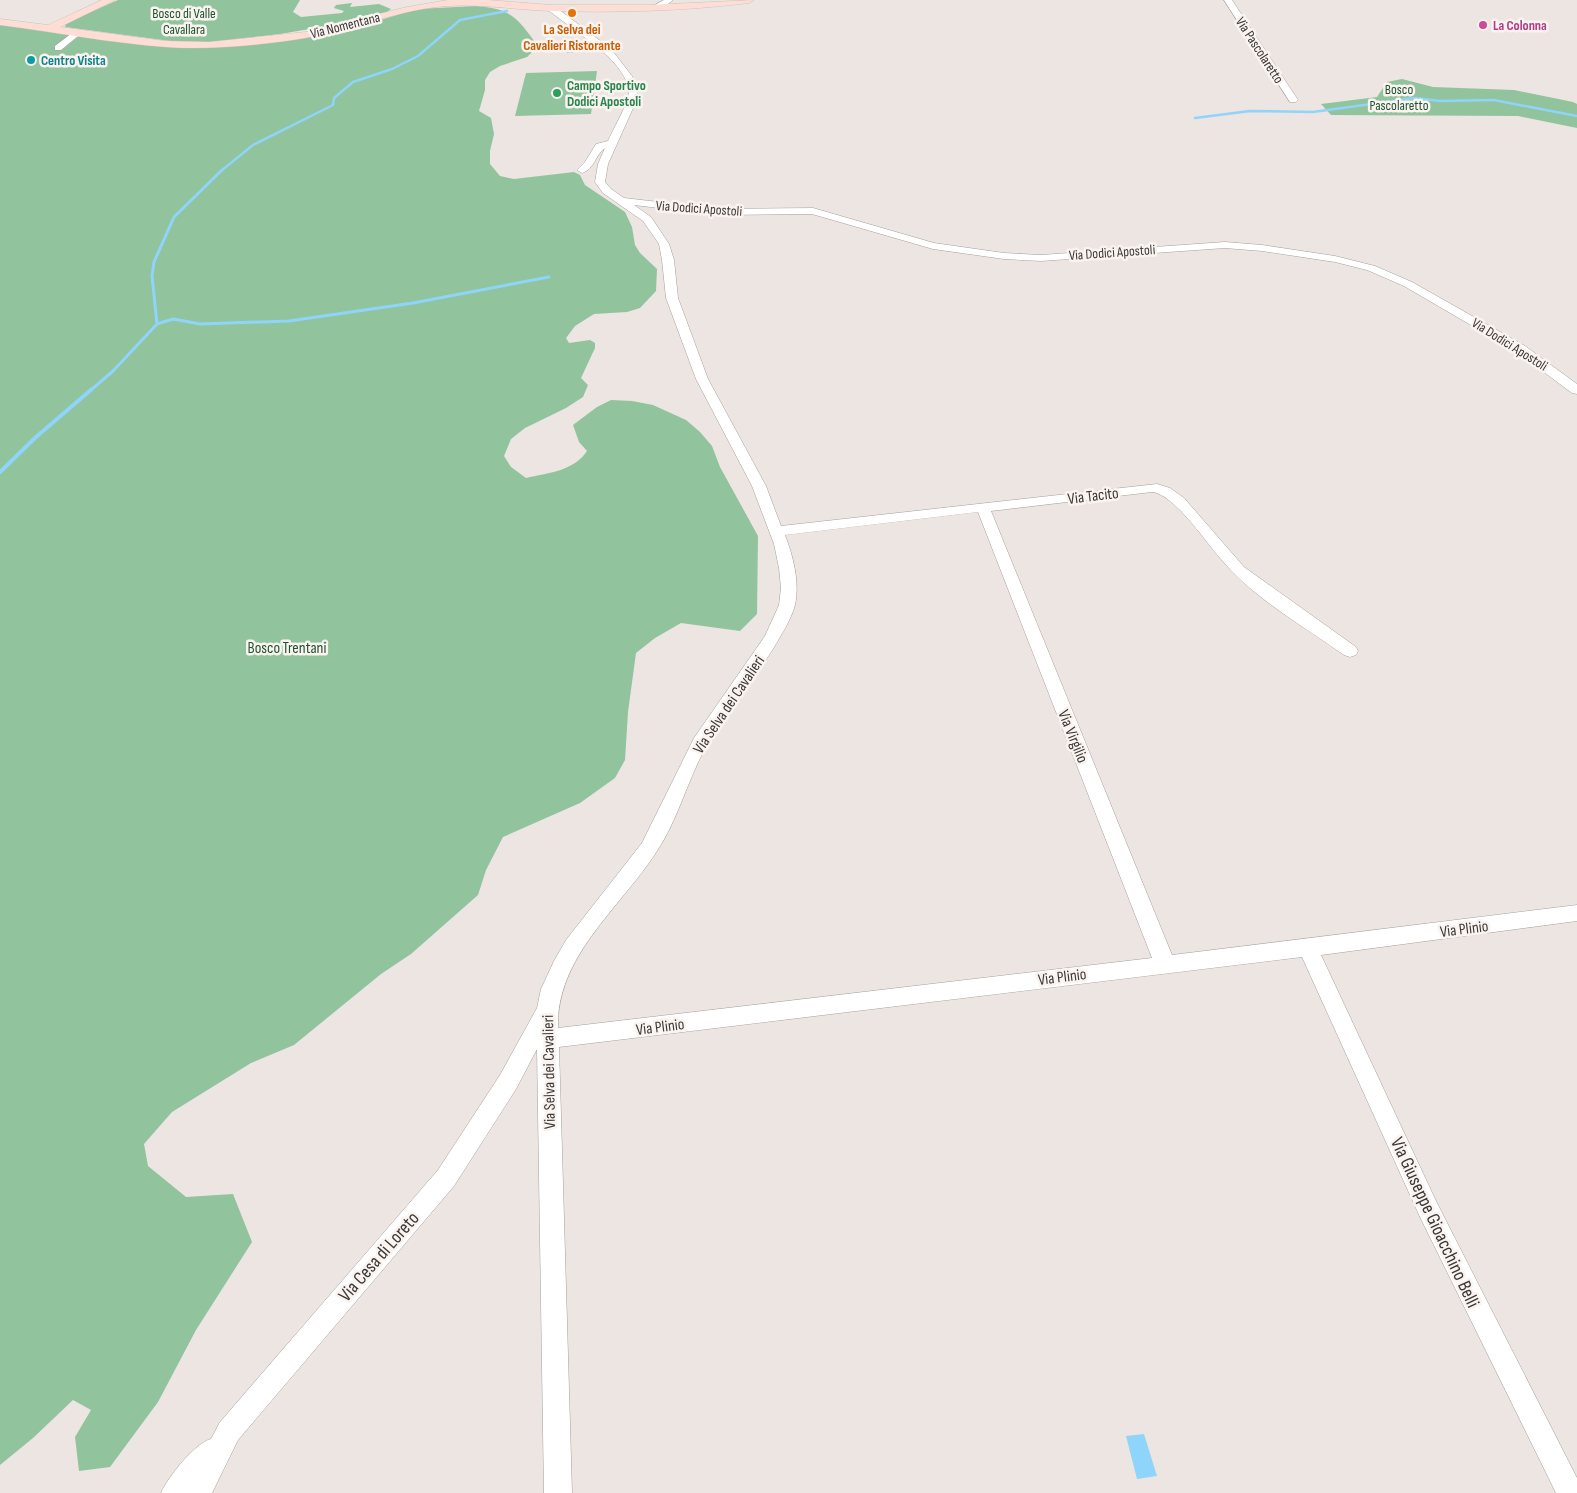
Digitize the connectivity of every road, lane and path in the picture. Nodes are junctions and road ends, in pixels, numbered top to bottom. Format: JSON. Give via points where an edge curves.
{"nodes":[{"id":1,"x":110,"y":0,"type":"edge"},
{"id":2,"x":669,"y":0,"type":"edge"},
{"id":3,"x":749,"y":0,"type":"edge"},
{"id":4,"x":1228,"y":0,"type":"edge"},
{"id":5,"x":510,"y":2,"type":"edge"},
{"id":6,"x":658,"y":7,"type":"junction"},
{"id":7,"x":551,"y":8,"type":"junction"},
{"id":8,"x":0,"y":22,"type":"edge"},
{"id":9,"x":50,"y":28,"type":"junction"},
{"id":10,"x":80,"y":32,"type":"junction"},
{"id":11,"x":594,"y":41,"type":"junction"},
{"id":12,"x":58,"y":48,"type":"dead end"},
{"id":13,"x":570,"y":50,"type":"dead end"},
{"id":14,"x":1293,"y":100,"type":"dead end"},
{"id":15,"x":612,"y":144,"type":"junction"},
{"id":16,"x":582,"y":170,"type":"dead end"},
{"id":17,"x":618,"y":199,"type":"junction"},
{"id":18,"x":1577,"y":390,"type":"edge"},
{"id":19,"x":983,"y":508,"type":"junction"},
{"id":20,"x":776,"y":531,"type":"junction"},
{"id":21,"x":1350,"y":651,"type":"dead end"},
{"id":22,"x":1577,"y":913,"type":"edge"},
{"id":23,"x":1308,"y":948,"type":"junction"},
{"id":24,"x":1166,"y":964,"type":"junction"},
{"id":25,"x":546,"y":1010,"type":"junction"},
{"id":26,"x":548,"y":1039,"type":"junction"},
{"id":27,"x":228,"y":1431,"type":"junction"},
{"id":28,"x":175,"y":1493,"type":"edge"},
{"id":29,"x":197,"y":1493,"type":"edge"},
{"id":30,"x":558,"y":1493,"type":"edge"},
{"id":31,"x":1570,"y":1493,"type":"edge"}],
"edges":[{"from":1,"to":9,"type":"main road"},
{"from":2,"to":6,"type":"street"},
{"from":3,"to":6,"type":"main road","name":"Via Nomentana"},
{"from":4,"to":14,"type":"street","name":"Via Pascolaretto"},
{"from":5,"to":7,"type":"main road","name":"Via Nomentana"},
{"from":5,"to":10,"type":"main road","name":"Via Nomentana","via":[[439,4],[306,35],[209,45],[166,44]]},
{"from":6,"to":7,"type":"main road","name":"Via Nomentana"},
{"from":7,"to":11,"type":"street","name":"Via Selva dei Cavalieri"},
{"from":8,"to":9,"type":"main road","name":"Via Nomentana"},
{"from":9,"to":10,"type":"main road","name":"Via Nomentana"},
{"from":10,"to":12,"type":"street"},
{"from":11,"to":13,"type":"street"},
{"from":11,"to":15,"type":"street","name":"Via Selva dei Cavalieri","via":[[611,55],[634,90]]},
{"from":15,"to":16,"type":"street","via":[[599,146],[588,167]]},
{"from":15,"to":17,"type":"street","name":"Via Selva dei Cavalieri","via":[[601,170],[600,182]]},
{"from":17,"to":18,"type":"street","name":"Via Dodici Apostoli","via":[[719,212],[813,210],[933,246],[1004,256],[1051,257],[1225,246],[1335,259],[1372,268],[1408,284],[1515,345]]},
{"from":17,"to":20,"type":"street","name":"Via Selva dei Cavalieri","via":[[646,219],[664,244],[672,298],[702,379],[759,486]]},
{"from":19,"to":20,"type":"street","name":"Via Tacito"},
{"from":19,"to":21,"type":"street","name":"Via Tacito","via":[[1152,488],[1164,490],[1182,504],[1243,574]]},
{"from":19,"to":24,"type":"street","name":"Via Virgilio"},
{"from":20,"to":25,"type":"street","name":"Via Selva dei Cavalieri","via":[[785,556],[789,583],[788,600],[780,623],[699,744],[649,848],[568,956],[553,984]]},
{"from":22,"to":23,"type":"street","name":"Via Plinio"},
{"from":23,"to":24,"type":"street","name":"Via Plinio"},
{"from":23,"to":31,"type":"street","name":"Via Giuseppe Gioacchino Belli","via":[[1428,1208]]},
{"from":24,"to":26,"type":"street","name":"Via Plinio"},
{"from":25,"to":26,"type":"street","name":"Via Selva dei Cavalieri"},
{"from":25,"to":27,"type":"street","name":"Via Cesa di Loreto","via":[[508,1082],[446,1178]]},
{"from":26,"to":30,"type":"street","name":"Via Selva dei Cavalieri"},
{"from":27,"to":28,"type":"street"},
{"from":27,"to":29,"type":"street","name":"Via Cesa di Loreto"}]}
